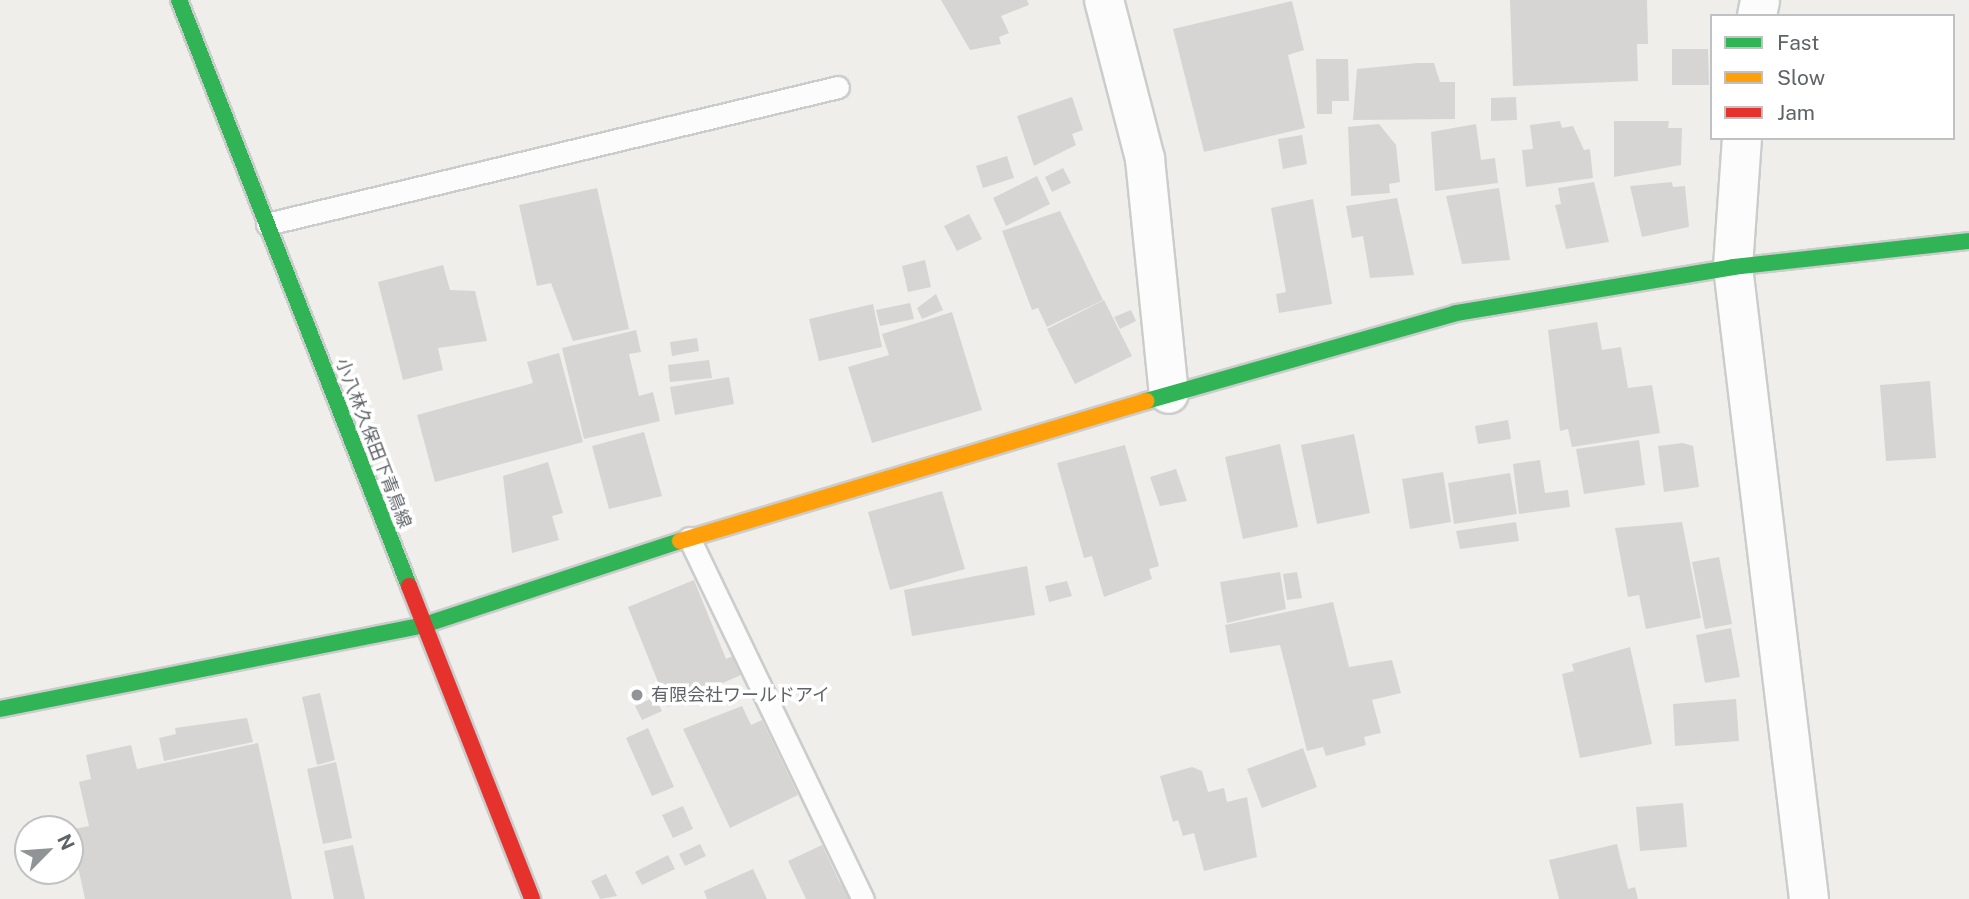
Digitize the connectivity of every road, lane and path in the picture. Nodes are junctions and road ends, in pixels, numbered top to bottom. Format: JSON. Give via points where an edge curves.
{"nodes":[{"id":1,"x":1104,"y":0,"type":"edge"},
{"id":2,"x":181,"y":1,"type":"edge"},
{"id":3,"x":838,"y":87,"type":"dead end"},
{"id":4,"x":1742,"y":140,"type":"edge"},
{"id":5,"x":267,"y":224,"type":"junction"},
{"id":6,"x":1969,"y":241,"type":"edge"},
{"id":7,"x":1733,"y":267,"type":"junction"},
{"id":8,"x":1169,"y":394,"type":"junction"},
{"id":9,"x":689,"y":538,"type":"junction"},
{"id":10,"x":424,"y":625,"type":"junction"},
{"id":11,"x":0,"y":709,"type":"edge"},
{"id":12,"x":532,"y":899,"type":"edge"},
{"id":13,"x":863,"y":899,"type":"edge"},
{"id":14,"x":1809,"y":899,"type":"edge"}],
"edges":[{"from":1,"to":8,"type":"street","via":[[1145,159]]},
{"from":2,"to":5,"type":"street","name":"小八林久保田下青鳥線"},
{"from":3,"to":5,"type":"lane"},
{"from":4,"to":7,"type":"street"},
{"from":5,"to":10,"type":"street","name":"小八林久保田下青鳥線"},
{"from":6,"to":7,"type":"street"},
{"from":7,"to":8,"type":"street","via":[[1456,313]]},
{"from":7,"to":14,"type":"street"},
{"from":8,"to":9,"type":"street"},
{"from":9,"to":10,"type":"street"},
{"from":9,"to":13,"type":"lane"},
{"from":10,"to":11,"type":"street"},
{"from":10,"to":12,"type":"street","name":"小八林久保田下青鳥線"}]}
